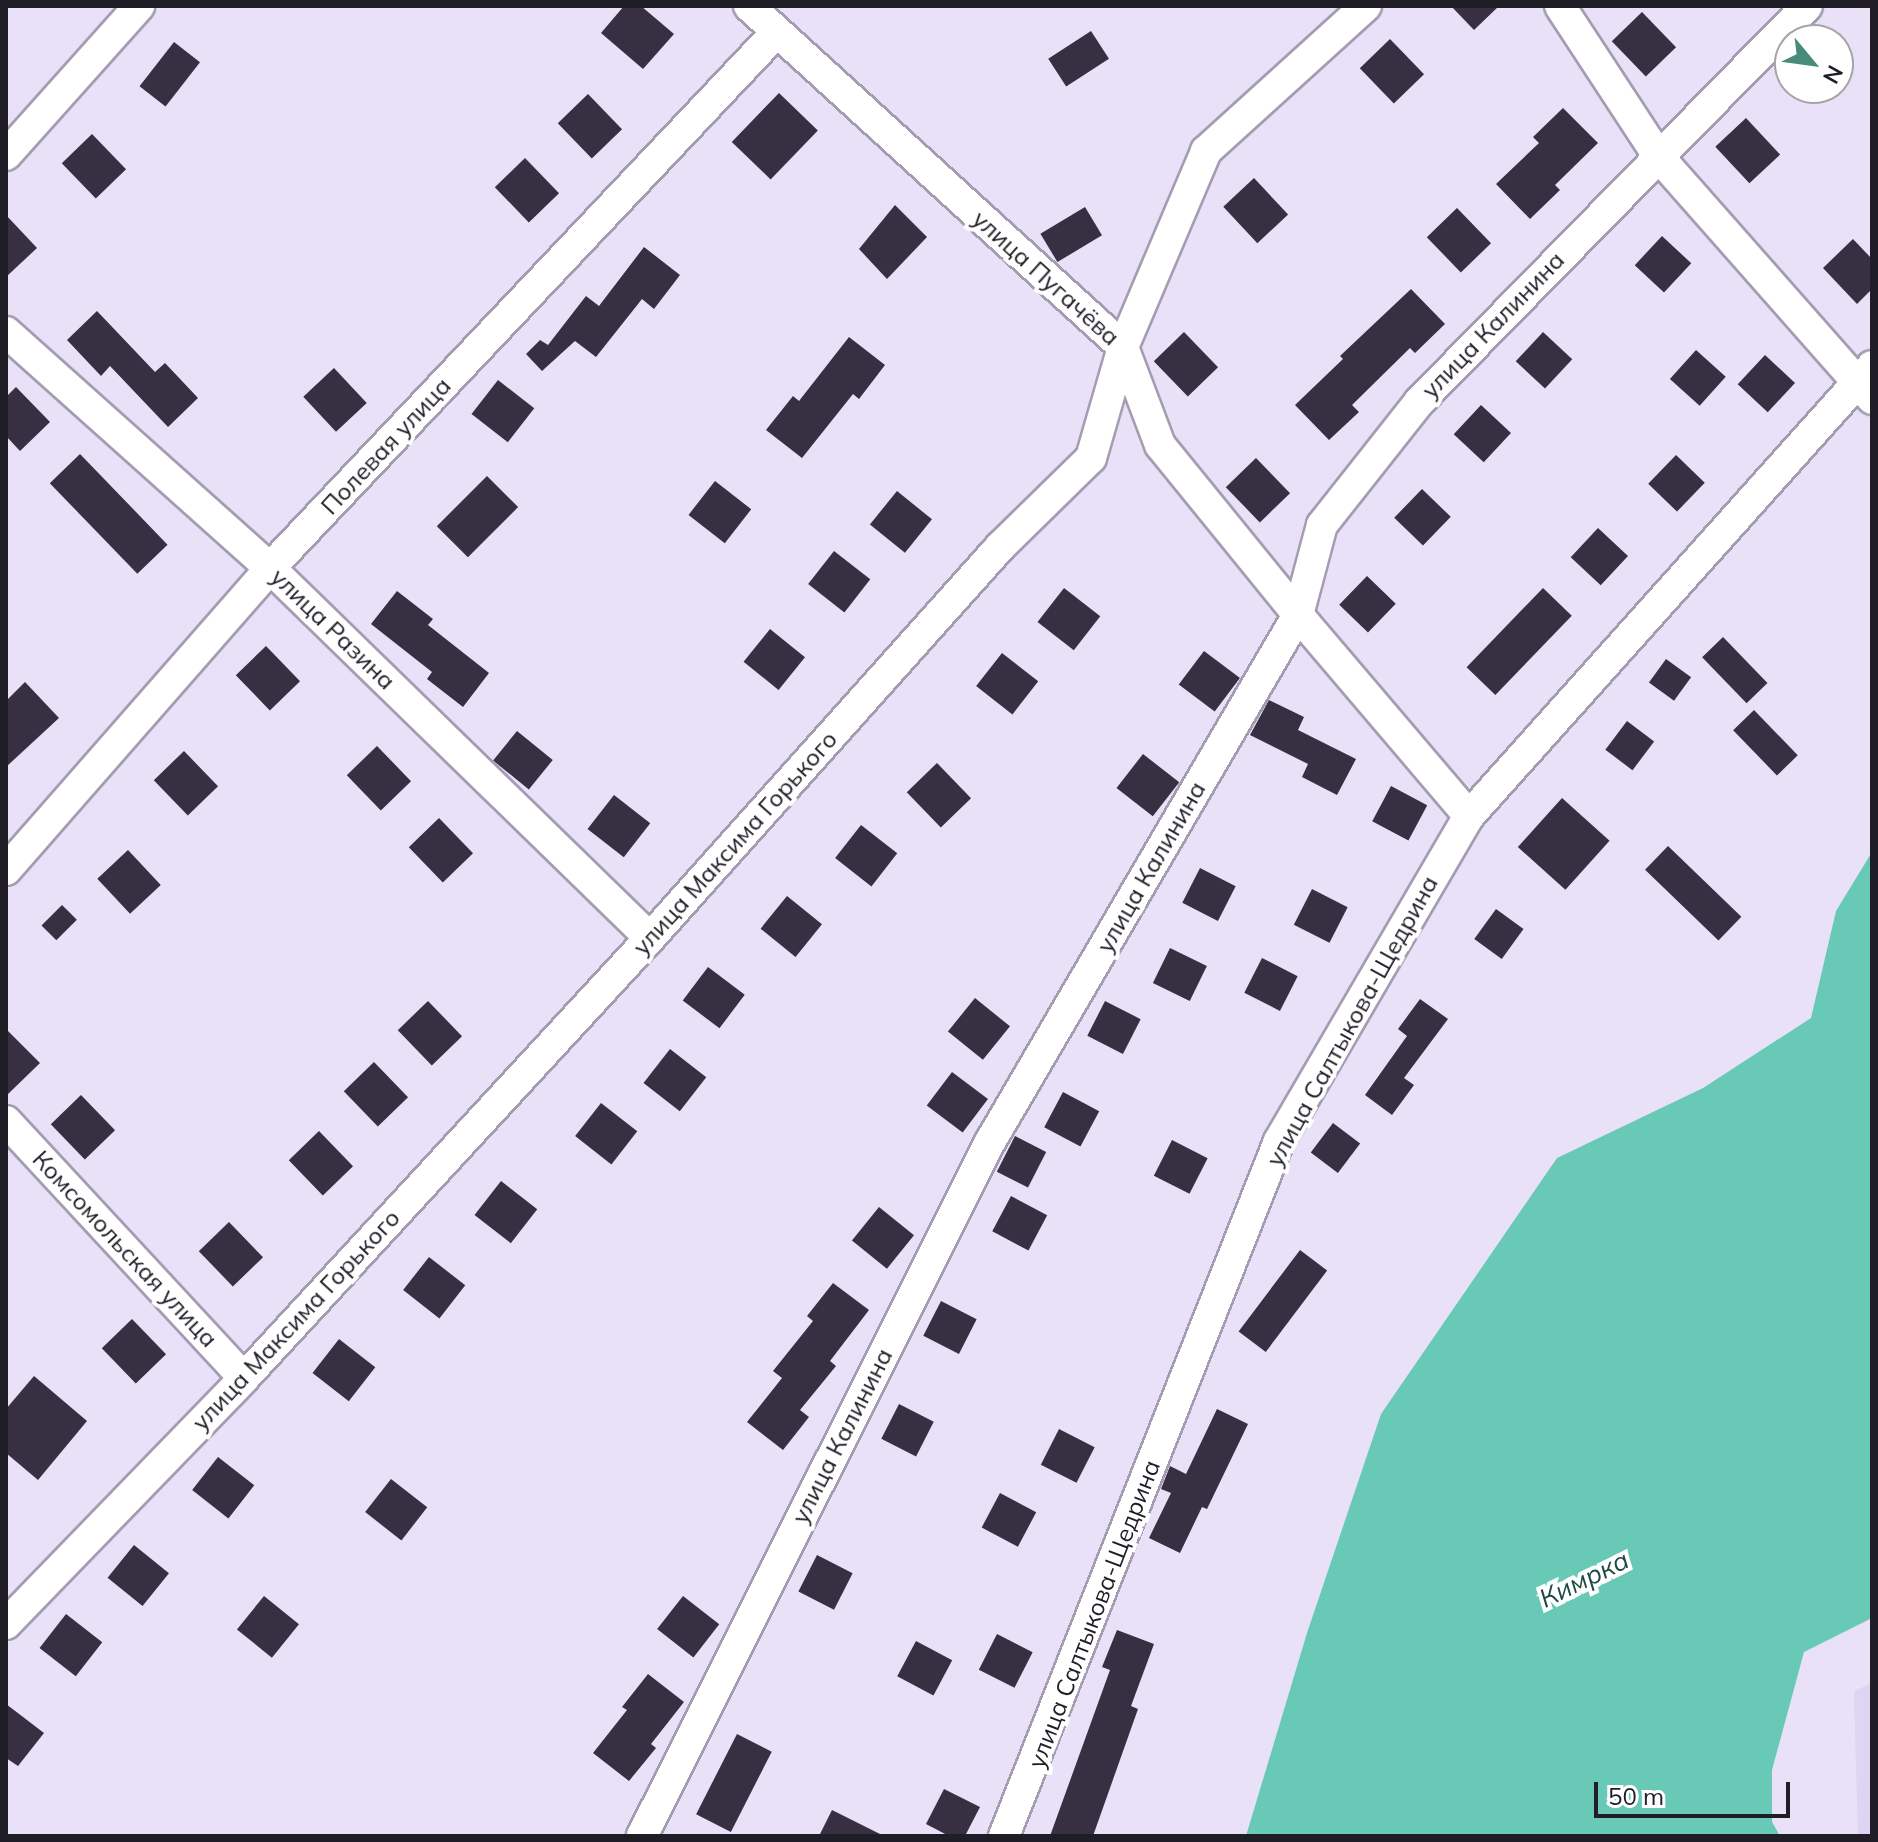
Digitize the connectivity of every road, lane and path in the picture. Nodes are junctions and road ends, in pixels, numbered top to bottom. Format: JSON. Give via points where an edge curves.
{"nodes":[{"id":1,"x":139,"y":6,"type":"edge"},
{"id":2,"x":749,"y":6,"type":"edge"},
{"id":3,"x":1366,"y":6,"type":"edge"},
{"id":4,"x":1560,"y":6,"type":"edge"},
{"id":5,"x":1807,"y":6,"type":"edge"},
{"id":6,"x":776,"y":33,"type":"junction"},
{"id":7,"x":6,"y":155,"type":"edge"},
{"id":8,"x":1658,"y":156,"type":"junction"},
{"id":9,"x":6,"y":332,"type":"edge"},
{"id":10,"x":1123,"y":347,"type":"junction"},
{"id":11,"x":1867,"y":383,"type":"edge"},
{"id":12,"x":270,"y":568,"type":"junction"},
{"id":13,"x":1298,"y":615,"type":"junction"},
{"id":14,"x":1469,"y":816,"type":"junction"},
{"id":15,"x":6,"y":870,"type":"edge"},
{"id":16,"x":650,"y":938,"type":"junction"},
{"id":17,"x":6,"y":1121,"type":"edge"},
{"id":18,"x":244,"y":1378,"type":"junction"},
{"id":19,"x":6,"y":1624,"type":"edge"},
{"id":20,"x":642,"y":1836,"type":"edge"},
{"id":21,"x":1004,"y":1836,"type":"edge"}],
"edges":[{"from":1,"to":7,"type":"street"},
{"from":2,"to":6,"type":"street","name":"улица Пугачёва"},
{"from":3,"to":10,"type":"street","name":"улица Максима Горького","via":[[1206,151]]},
{"from":4,"to":8,"type":"street"},
{"from":5,"to":8,"type":"street","name":"улица Калинина"},
{"from":6,"to":10,"type":"street","name":"улица Пугачёва"},
{"from":6,"to":12,"type":"street","name":"Полевая улица"},
{"from":8,"to":11,"type":"street"},
{"from":8,"to":13,"type":"street","name":"улица Калинина","via":[[1420,401],[1322,525]]},
{"from":9,"to":12,"type":"street","name":"улица Разина"},
{"from":10,"to":13,"type":"street","name":"улица Пугачёва","via":[[1160,445]]},
{"from":10,"to":16,"type":"street","name":"улица Максима Горького","via":[[1091,458],[1000,547]]},
{"from":11,"to":14,"type":"street","name":"улица Салтыкова-Щедрина"},
{"from":12,"to":15,"type":"street","name":"Полевая улица"},
{"from":12,"to":16,"type":"street","name":"улица Разина"},
{"from":13,"to":14,"type":"street","name":"улица Пугачёва"},
{"from":13,"to":20,"type":"street","name":"улица Калинина","via":[[990,1142]]},
{"from":14,"to":21,"type":"street","name":"улица Салтыкова-Щедрина","via":[[1279,1141]]},
{"from":16,"to":18,"type":"street","name":"улица Максима Горького"},
{"from":17,"to":18,"type":"street","name":"Комсомольская улица"},
{"from":18,"to":19,"type":"street","name":"улица Максима Горького"}]}
